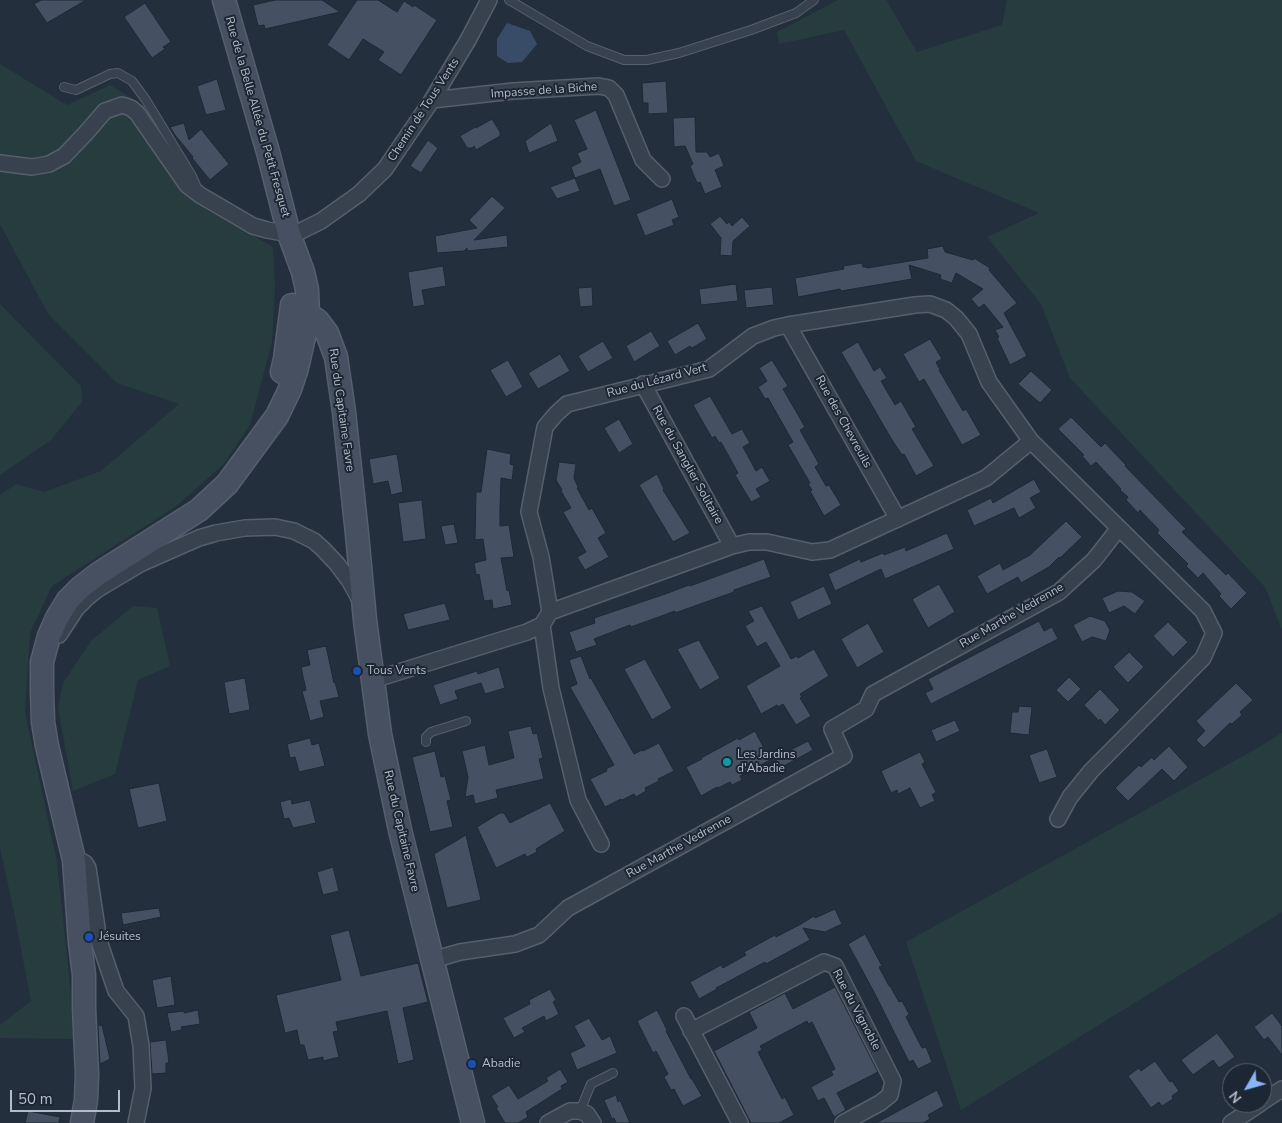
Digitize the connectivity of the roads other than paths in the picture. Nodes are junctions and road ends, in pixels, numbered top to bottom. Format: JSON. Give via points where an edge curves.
{"nodes":[{"id":1,"x":224,"y":0,"type":"edge"},
{"id":2,"x":489,"y":0,"type":"edge"},
{"id":3,"x":509,"y":0,"type":"edge"},
{"id":4,"x":814,"y":0,"type":"edge"},
{"id":5,"x":64,"y":87,"type":"dead end"},
{"id":6,"x":432,"y":100,"type":"junction"},
{"id":7,"x":0,"y":163,"type":"edge"},
{"id":8,"x":662,"y":180,"type":"dead end"},
{"id":9,"x":200,"y":195,"type":"junction"},
{"id":10,"x":289,"y":234,"type":"junction"},
{"id":11,"x":299,"y":315,"type":"junction"},
{"id":12,"x":788,"y":325,"type":"junction"},
{"id":13,"x":304,"y":337,"type":"junction"},
{"id":14,"x":643,"y":384,"type":"junction"},
{"id":15,"x":1031,"y":442,"type":"junction"},
{"id":16,"x":256,"y":445,"type":"junction"},
{"id":17,"x":898,"y":519,"type":"junction"},
{"id":18,"x":1119,"y":528,"type":"junction"},
{"id":19,"x":357,"y":534,"type":"junction"},
{"id":20,"x":732,"y":546,"type":"junction"},
{"id":21,"x":364,"y":608,"type":"junction"},
{"id":22,"x":550,"y":612,"type":"junction"},
{"id":23,"x":542,"y":625,"type":"junction"},
{"id":24,"x":42,"y":662,"type":"junction"},
{"id":25,"x":373,"y":680,"type":"junction"},
{"id":26,"x":466,"y":721,"type":"dead end"},
{"id":27,"x":426,"y":742,"type":"dead end"},
{"id":28,"x":1058,"y":819,"type":"dead end"},
{"id":29,"x":601,"y":844,"type":"dead end"},
{"id":30,"x":74,"y":860,"type":"junction"},
{"id":31,"x":433,"y":960,"type":"junction"},
{"id":32,"x":684,"y":1016,"type":"dead end"},
{"id":33,"x":691,"y":1031,"type":"junction"},
{"id":34,"x":613,"y":1073,"type":"dead end"},
{"id":35,"x":580,"y":1111,"type":"junction"},
{"id":36,"x":1246,"y":1113,"type":"edge"},
{"id":37,"x":82,"y":1123,"type":"edge"},
{"id":38,"x":136,"y":1123,"type":"edge"},
{"id":39,"x":473,"y":1123,"type":"edge"},
{"id":40,"x":548,"y":1123,"type":"edge"},
{"id":41,"x":592,"y":1123,"type":"edge"},
{"id":42,"x":740,"y":1123,"type":"edge"},
{"id":43,"x":843,"y":1123,"type":"edge"},
{"id":44,"x":1231,"y":1123,"type":"edge"}],
"edges":[{"from":1,"to":10,"type":"street","name":"Rue de la Belle Allée du Petit Fresquet"},
{"from":2,"to":6,"type":"street","name":"Chemin de Tous Vents"},
{"from":3,"to":4,"type":"lane","via":[[587,46],[624,60],[647,60],[679,53],[796,13]]},
{"from":5,"to":9,"type":"lane","via":[[76,90],[110,74],[132,81],[192,176]]},
{"from":6,"to":8,"type":"street","name":"Impasse de la Biche","via":[[599,86],[609,88],[616,95],[643,160]]},
{"from":6,"to":10,"type":"street","name":"Chemin de Tous Vents","via":[[385,169],[359,194],[321,221]]},
{"from":7,"to":9,"type":"street","via":[[32,167],[49,164],[64,156],[106,111],[122,105],[137,113],[187,185]]},
{"from":9,"to":10,"type":"street","via":[[253,226]]},
{"from":10,"to":11,"type":"street","name":"Rue de la Belle Allée du Petit Fresquet","via":[[291,260],[299,289]]},
{"from":10,"to":11,"type":"street","name":"Rue de la Belle Allée du Petit Fresquet","via":[[307,290]]},
{"from":11,"to":13,"type":"street","name":"Rue de la Belle Allée du Petit Fresquet"},
{"from":11,"to":16,"type":"street","name":"Rue de la Belle Allée du Petit Fresquet","via":[[278,387]]},
{"from":11,"to":19,"type":"street","name":"Rue du Capitaine Favre","via":[[318,321],[332,342],[336,357]]},
{"from":12,"to":14,"type":"street","name":"Rue du Lézard Vert","via":[[753,336],[709,369]]},
{"from":12,"to":15,"type":"street","name":"Rue du Lézard Vert","via":[[915,305],[930,304],[946,310],[969,334],[989,382]]},
{"from":12,"to":17,"type":"street","name":"Rue des Chevreuils"},
{"from":13,"to":16,"type":"street","name":"Rue de la Belle Allée du Petit Fresquet","via":[[290,389],[277,416]]},
{"from":13,"to":19,"type":"street","name":"Rue du Capitaine Favre","via":[[324,368]]},
{"from":14,"to":20,"type":"street","name":"Rue du Sanglier Solitaire"},
{"from":14,"to":22,"type":"street","name":"Rue du Lézard Vert","via":[[567,404],[546,427],[529,512]]},
{"from":15,"to":17,"type":"street","via":[[986,478]]},
{"from":15,"to":18,"type":"street"},
{"from":16,"to":24,"type":"street","name":"Rue de la Belle Allée du Petit Fresquet","via":[[227,484],[199,510],[98,574],[68,600],[49,636]]},
{"from":17,"to":20,"type":"street","via":[[830,550],[812,552],[766,542]]},
{"from":18,"to":28,"type":"street","via":[[1203,611],[1214,633],[1203,658],[1091,770]]},
{"from":18,"to":31,"type":"street","name":"Rue Marthe Vedrenne","via":[[1094,560],[1059,592],[873,694],[866,710],[832,729],[844,756],[568,908],[540,934],[514,944],[460,952]]},
{"from":19,"to":21,"type":"street","name":"Rue du Capitaine Favre"},
{"from":20,"to":22,"type":"street"},
{"from":21,"to":24,"type":"street","via":[[337,564],[314,541],[294,530],[259,527],[216,533],[164,552],[98,589],[76,609]]},
{"from":21,"to":25,"type":"street","name":"Rue du Capitaine Favre"},
{"from":22,"to":23,"type":"street"},
{"from":23,"to":25,"type":"street"},
{"from":23,"to":29,"type":"street","via":[[551,688],[578,800]]},
{"from":24,"to":30,"type":"street","name":"Rue de la Belle Allée du Petit Fresquet","via":[[43,722]]},
{"from":25,"to":31,"type":"street","name":"Rue du Capitaine Favre","via":[[388,776]]},
{"from":26,"to":27,"type":"lane","via":[[431,732]]},
{"from":30,"to":37,"type":"street","name":"Rue de la Belle Allée du Petit Fresquet","via":[[84,974],[87,1074]]},
{"from":30,"to":38,"type":"street","via":[[81,861],[88,868],[100,941],[116,991],[136,1016],[142,1046],[143,1088]]},
{"from":31,"to":39,"type":"street","name":"Rue du Capitaine Favre"},
{"from":32,"to":33,"type":"street"},
{"from":33,"to":42,"type":"street"},
{"from":33,"to":43,"type":"street","name":"Rue du Vignoble","via":[[824,962],[835,966],[893,1081],[890,1095]]},
{"from":34,"to":35,"type":"lane","via":[[591,1084]]},
{"from":35,"to":40,"type":"street","via":[[570,1111]]},
{"from":35,"to":41,"type":"street"},
{"from":36,"to":44,"type":"street"}]}
